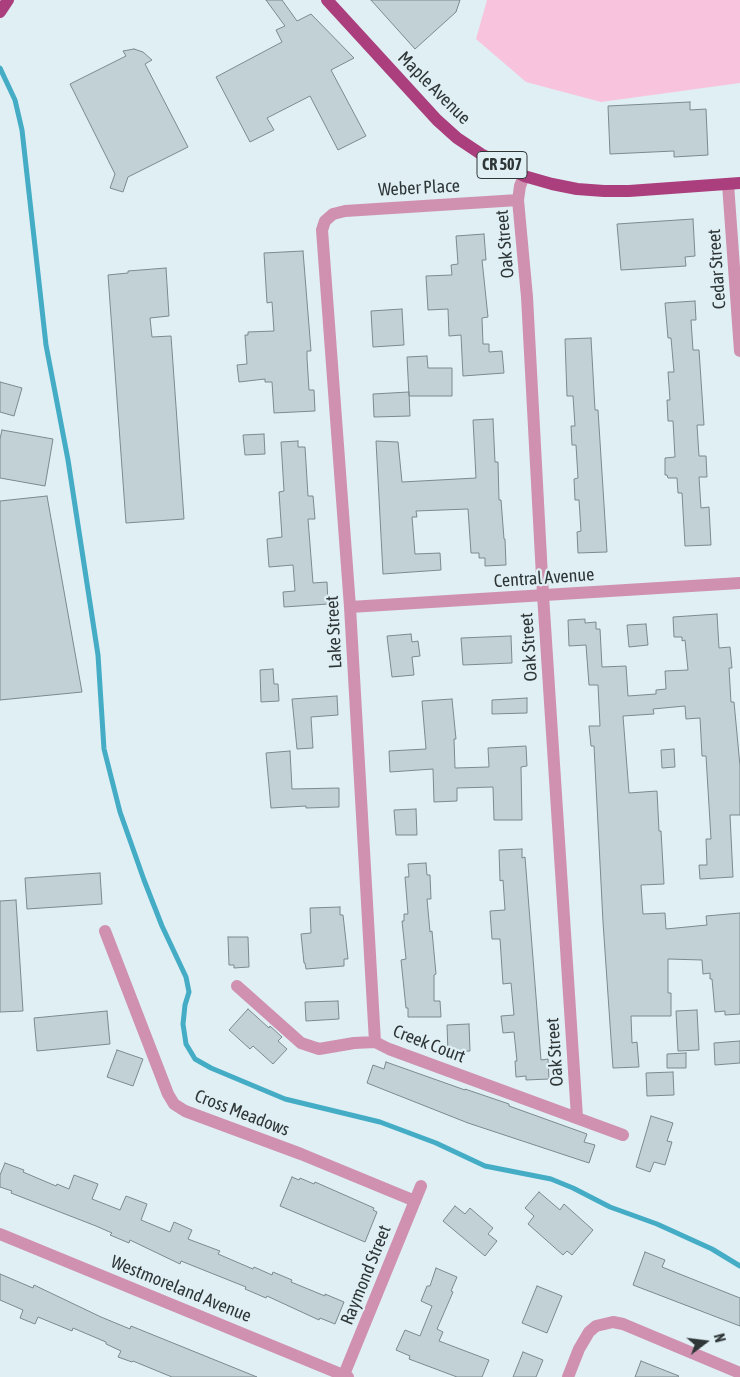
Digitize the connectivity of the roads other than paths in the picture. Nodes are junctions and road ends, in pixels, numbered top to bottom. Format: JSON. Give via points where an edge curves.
{"nodes":[{"id":1,"x":8,"y":0,"type":"edge"},
{"id":2,"x":327,"y":0,"type":"edge"},
{"id":3,"x":0,"y":12,"type":"edge"},
{"id":4,"x":524,"y":176,"type":"junction"},
{"id":5,"x":734,"y":184,"type":"edge"},
{"id":6,"x":518,"y":200,"type":"junction"},
{"id":7,"x":325,"y":221,"type":"joint"},
{"id":8,"x":740,"y":351,"type":"edge"},
{"id":9,"x":740,"y":583,"type":"edge"},
{"id":10,"x":543,"y":595,"type":"junction"},
{"id":11,"x":350,"y":607,"type":"junction"},
{"id":12,"x":106,"y":931,"type":"dead end"},
{"id":13,"x":237,"y":986,"type":"dead end"},
{"id":14,"x":375,"y":1042,"type":"junction"},
{"id":15,"x":577,"y":1118,"type":"junction"},
{"id":16,"x":623,"y":1135,"type":"dead end"},
{"id":17,"x":421,"y":1186,"type":"dead end"},
{"id":18,"x":415,"y":1201,"type":"junction"},
{"id":19,"x":0,"y":1234,"type":"edge"},
{"id":20,"x":740,"y":1373,"type":"edge"},
{"id":21,"x":345,"y":1376,"type":"edge"},
{"id":22,"x":568,"y":1377,"type":"edge"}],
"edges":[{"from":1,"to":3,"type":"main road"},
{"from":2,"to":4,"type":"main road","name":"Maple Avenue","number":"CR 507","via":[[457,138]]},
{"from":4,"to":5,"type":"main road","name":"Maple Avenue","number":"CR 507","via":[[560,186],[604,191]]},
{"from":4,"to":6,"type":"street","name":"Oak Street"},
{"from":5,"to":8,"type":"street","name":"Cedar Street"},
{"from":6,"to":7,"type":"street","name":"Weber Place","via":[[345,210]]},
{"from":6,"to":10,"type":"street","name":"Oak Street","via":[[527,297]]},
{"from":7,"to":11,"type":"street","name":"Lake Street","via":[[322,230]]},
{"from":9,"to":10,"type":"street","name":"Central Avenue"},
{"from":10,"to":11,"type":"street","name":"Central Avenue"},
{"from":10,"to":15,"type":"street","name":"Oak Street"},
{"from":11,"to":14,"type":"street","name":"Lake Street"},
{"from":12,"to":18,"type":"street","name":"Cross Meadows","via":[[174,1104]]},
{"from":13,"to":14,"type":"street","name":"Creek Court","via":[[301,1043],[319,1049]]},
{"from":14,"to":15,"type":"street","name":"Creek Court"},
{"from":15,"to":16,"type":"street","name":"Creek Court"},
{"from":17,"to":18,"type":"street","name":"Raymond Street"},
{"from":18,"to":21,"type":"street","name":"Raymond Street"},
{"from":19,"to":21,"type":"street","name":"Westmoreland Avenue"},
{"from":20,"to":22,"type":"street","via":[[613,1322],[596,1326],[589,1332]]}]}
